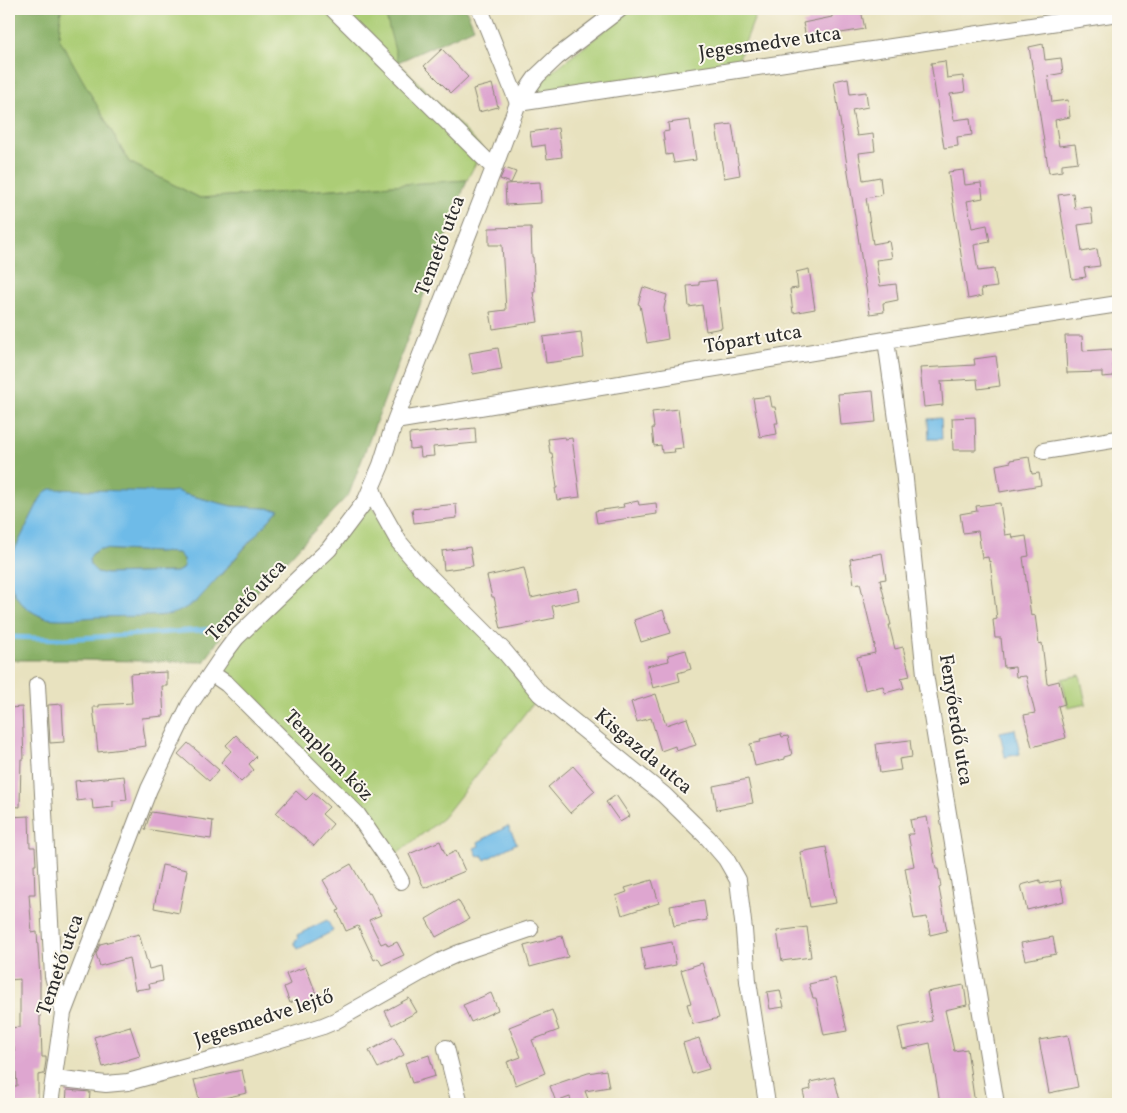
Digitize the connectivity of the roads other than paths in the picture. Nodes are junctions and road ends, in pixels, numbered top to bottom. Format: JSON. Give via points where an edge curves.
{"nodes":[{"id":1,"x":333,"y":9,"type":"edge"},
{"id":2,"x":480,"y":9,"type":"edge"},
{"id":3,"x":620,"y":9,"type":"edge"},
{"id":4,"x":1118,"y":13,"type":"edge"},
{"id":5,"x":518,"y":103,"type":"junction"},
{"id":6,"x":494,"y":168,"type":"junction"},
{"id":7,"x":1118,"y":304,"type":"edge"},
{"id":8,"x":886,"y":340,"type":"junction"},
{"id":9,"x":395,"y":421,"type":"junction"},
{"id":10,"x":1118,"y":439,"type":"edge"},
{"id":11,"x":1044,"y":451,"type":"dead end"},
{"id":12,"x":372,"y":488,"type":"junction"},
{"id":13,"x":211,"y":673,"type":"junction"},
{"id":14,"x":37,"y":685,"type":"dead end"},
{"id":15,"x":401,"y":881,"type":"dead end"},
{"id":16,"x":530,"y":929,"type":"dead end"},
{"id":17,"x":63,"y":1013,"type":"junction"},
{"id":18,"x":446,"y":1048,"type":"dead end"},
{"id":19,"x":54,"y":1078,"type":"junction"},
{"id":20,"x":50,"y":1104,"type":"edge"},
{"id":21,"x":460,"y":1104,"type":"edge"},
{"id":22,"x":767,"y":1104,"type":"edge"},
{"id":23,"x":996,"y":1104,"type":"edge"}],
"edges":[{"from":1,"to":6,"type":"street"},
{"from":2,"to":5,"type":"street"},
{"from":3,"to":5,"type":"street","name":"Temető utca","via":[[557,57],[537,76]]},
{"from":4,"to":5,"type":"street","name":"Jegesmedve utca"},
{"from":5,"to":6,"type":"street","name":"Temető utca"},
{"from":6,"to":9,"type":"street","name":"Temető utca"},
{"from":7,"to":8,"type":"street","name":"Tópart utca"},
{"from":8,"to":9,"type":"street","name":"Tópart utca"},
{"from":8,"to":23,"type":"street","name":"Fenyőerdő utca","via":[[904,470],[925,674]]},
{"from":9,"to":12,"type":"street","name":"Temető utca"},
{"from":10,"to":11,"type":"street"},
{"from":12,"to":13,"type":"street","name":"Temető utca","via":[[329,548],[236,638]]},
{"from":12,"to":22,"type":"street","name":"Kisgazda utca","via":[[399,542],[540,694],[664,795],[726,859],[738,880],[748,981]]},
{"from":13,"to":15,"type":"street","name":"Templom köz","via":[[227,684],[357,814]]},
{"from":13,"to":17,"type":"street","name":"Temető utca","via":[[190,704],[149,789]]},
{"from":14,"to":17,"type":"street","via":[[54,976]]},
{"from":16,"to":19,"type":"street","name":"Jegesmedve lejtő","via":[[441,961],[323,1026],[128,1082],[106,1084]]},
{"from":17,"to":19,"type":"street","name":"Temető utca"},
{"from":18,"to":21,"type":"street"},
{"from":19,"to":20,"type":"street","name":"Temető utca"}]}
